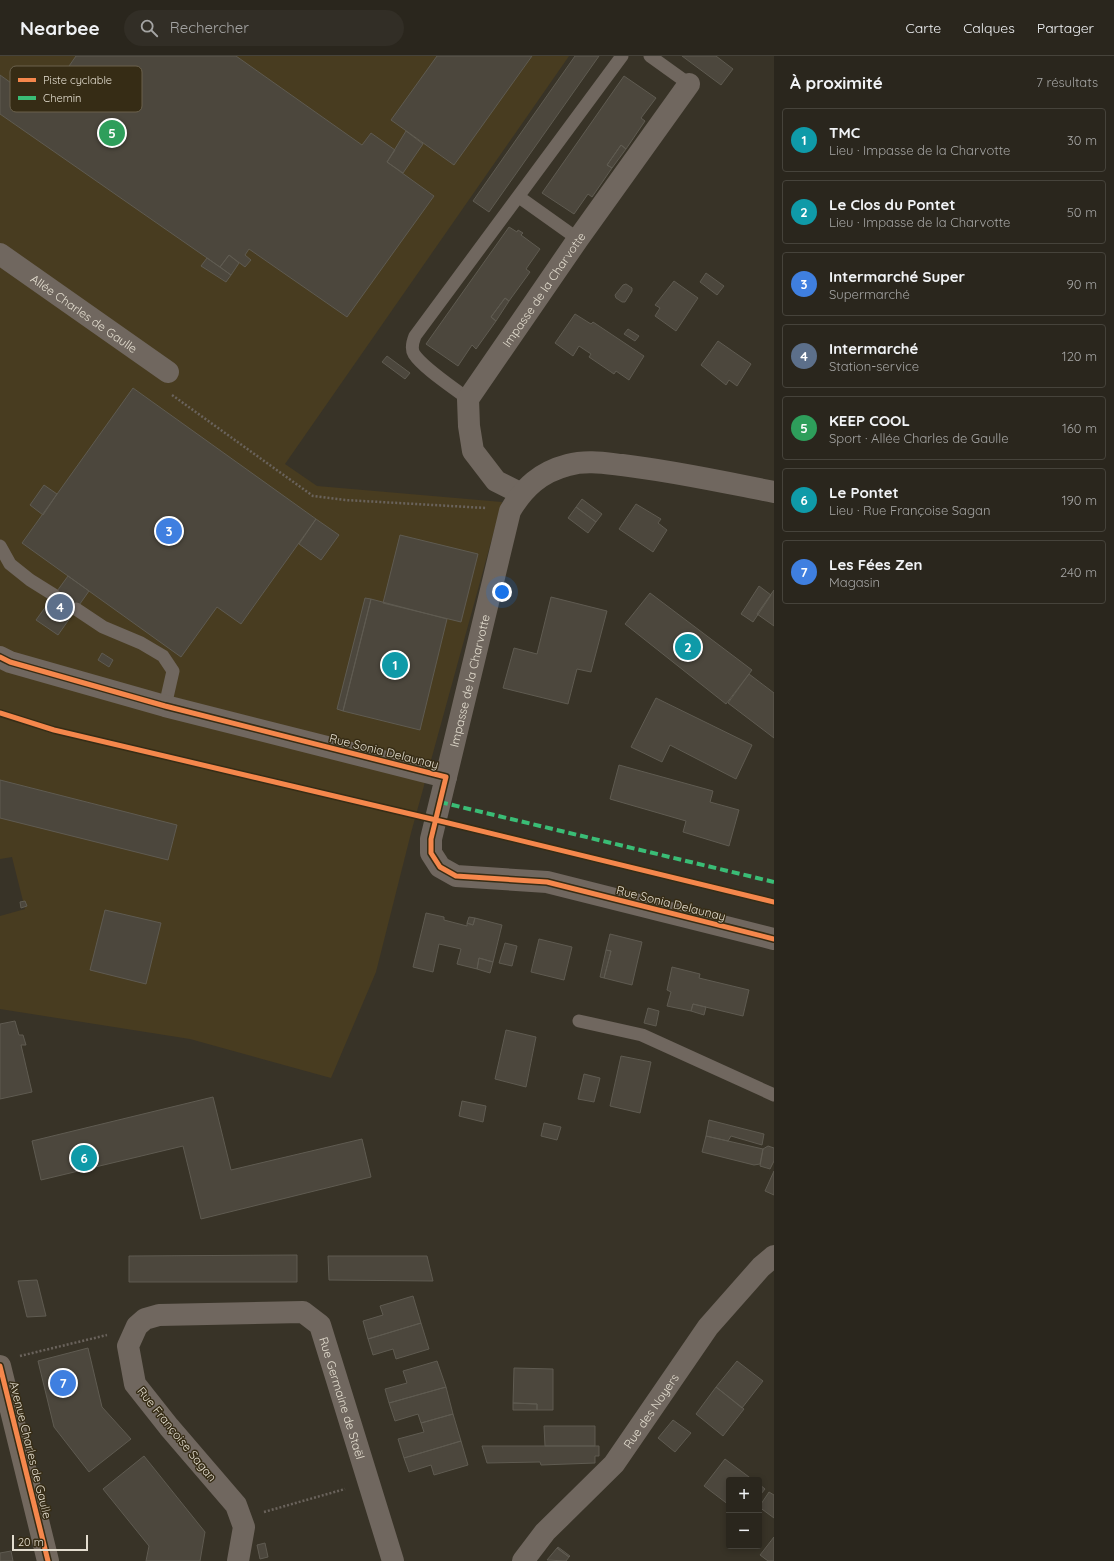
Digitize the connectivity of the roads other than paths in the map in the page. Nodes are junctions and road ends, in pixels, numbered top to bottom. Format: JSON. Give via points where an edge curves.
{"nodes":[{"id":1,"x":622,"y":56,"type":"edge"},
{"id":2,"x":650,"y":56,"type":"edge"},
{"id":3,"x":689,"y":84,"type":"joint"},
{"id":4,"x":519,"y":197,"type":"junction"},
{"id":5,"x":578,"y":239,"type":"junction"},
{"id":6,"x":0,"y":254,"type":"edge"},
{"id":7,"x":167,"y":381,"type":"road end"},
{"id":8,"x":468,"y":399,"type":"junction"},
{"id":9,"x":774,"y":492,"type":"edge"},
{"id":10,"x":515,"y":502,"type":"junction"},
{"id":11,"x":0,"y":546,"type":"edge"},
{"id":12,"x":54,"y":595,"type":"dead end"},
{"id":13,"x":76,"y":609,"type":"dead end"},
{"id":14,"x":3,"y":660,"type":"edge"},
{"id":15,"x":165,"y":706,"type":"junction"},
{"id":16,"x":446,"y":777,"type":"junction"},
{"id":17,"x":774,"y":939,"type":"edge"},
{"id":18,"x":579,"y":1021,"type":"dead end"},
{"id":19,"x":774,"y":1095,"type":"edge"},
{"id":20,"x":774,"y":1256,"type":"edge"},
{"id":21,"x":128,"y":1346,"type":"joint"},
{"id":22,"x":7,"y":1362,"type":"edge"},
{"id":23,"x":48,"y":1561,"type":"edge"},
{"id":24,"x":238,"y":1561,"type":"edge"},
{"id":25,"x":393,"y":1561,"type":"edge"},
{"id":26,"x":522,"y":1561,"type":"edge"}],
"edges":[{"from":1,"to":4,"type":"lane"},
{"from":2,"to":3,"type":"lane"},
{"from":3,"to":5,"type":"street","name":"Impasse de la Charvotte"},
{"from":4,"to":5,"type":"lane"},
{"from":4,"to":8,"type":"lane","via":[[415,336],[413,343],[414,353],[422,363]]},
{"from":5,"to":8,"type":"street","name":"Impasse de la Charvotte"},
{"from":6,"to":7,"type":"street","name":"Allée Charles de Gaulle"},
{"from":8,"to":10,"type":"street","via":[[473,451]]},
{"from":9,"to":10,"type":"street","via":[[661,469],[588,462],[567,465],[534,481]]},
{"from":10,"to":16,"type":"street","name":"Impasse de la Charvotte"},
{"from":11,"to":12,"type":"lane","via":[[10,564]]},
{"from":13,"to":15,"type":"lane","via":[[103,627],[142,643],[163,656],[173,671]]},
{"from":14,"to":15,"type":"street","name":"Rue Sonia Delaunay"},
{"from":15,"to":16,"type":"street","name":"Rue Sonia Delaunay"},
{"from":16,"to":17,"type":"street","name":"Rue Sonia Delaunay","via":[[431,839],[431,853],[440,867],[456,876],[547,882]]},
{"from":18,"to":19,"type":"lane","via":[[642,1035]]},
{"from":20,"to":26,"type":"street","name":"Rue des Noyers","via":[[761,1267],[708,1327],[614,1464],[545,1532]]},
{"from":21,"to":24,"type":"street","name":"Rue Françoise Sagan","via":[[136,1384],[169,1428],[236,1505],[244,1527]]},
{"from":21,"to":25,"type":"street","name":"Rue Germaine de Staël","via":[[137,1326],[145,1319],[187,1313],[303,1312],[320,1325]]},
{"from":22,"to":23,"type":"main road","name":"Avenue Charles de Gaulle"}]}
